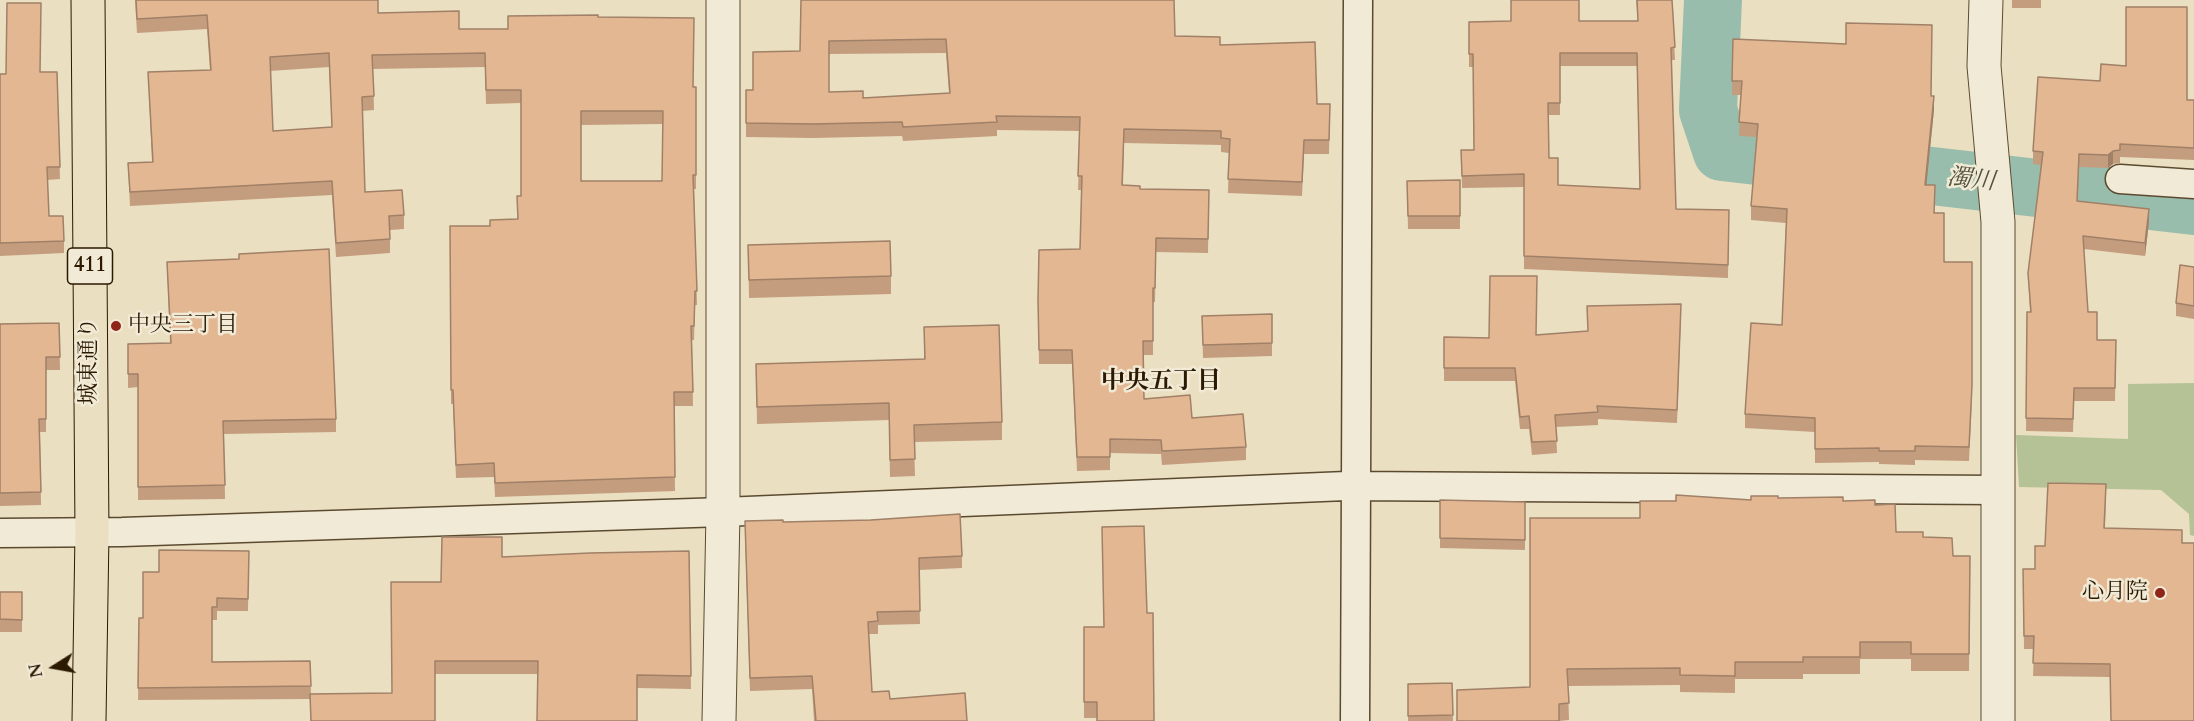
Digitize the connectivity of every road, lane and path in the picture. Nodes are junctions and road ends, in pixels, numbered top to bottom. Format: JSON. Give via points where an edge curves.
{"nodes":[{"id":1,"x":88,"y":0,"type":"edge"},
{"id":2,"x":723,"y":0,"type":"edge"},
{"id":3,"x":1358,"y":0,"type":"edge"},
{"id":4,"x":1986,"y":0,"type":"edge"},
{"id":5,"x":2120,"y":179,"type":"dead end"},
{"id":6,"x":2194,"y":184,"type":"edge"},
{"id":7,"x":1356,"y":487,"type":"junction"},
{"id":8,"x":1999,"y":490,"type":"junction"},
{"id":9,"x":723,"y":512,"type":"junction"},
{"id":10,"x":92,"y":532,"type":"junction"},
{"id":11,"x":0,"y":533,"type":"edge"},
{"id":12,"x":89,"y":721,"type":"edge"},
{"id":13,"x":719,"y":721,"type":"edge"},
{"id":14,"x":1355,"y":721,"type":"edge"},
{"id":15,"x":1998,"y":721,"type":"edge"}],
"edges":[{"from":1,"to":10,"type":"highway","name":"城東通り","number":"411"},
{"from":2,"to":9,"type":"street"},
{"from":3,"to":7,"type":"street"},
{"from":4,"to":8,"type":"street","via":[[1984,66],[1998,222]]},
{"from":5,"to":6,"type":"street"},
{"from":7,"to":8,"type":"street"},
{"from":7,"to":9,"type":"street"},
{"from":7,"to":14,"type":"street"},
{"from":8,"to":15,"type":"street"},
{"from":9,"to":10,"type":"street"},
{"from":9,"to":13,"type":"street"},
{"from":10,"to":11,"type":"street"},
{"from":10,"to":12,"type":"highway","name":"城東通り","number":"411"}]}
